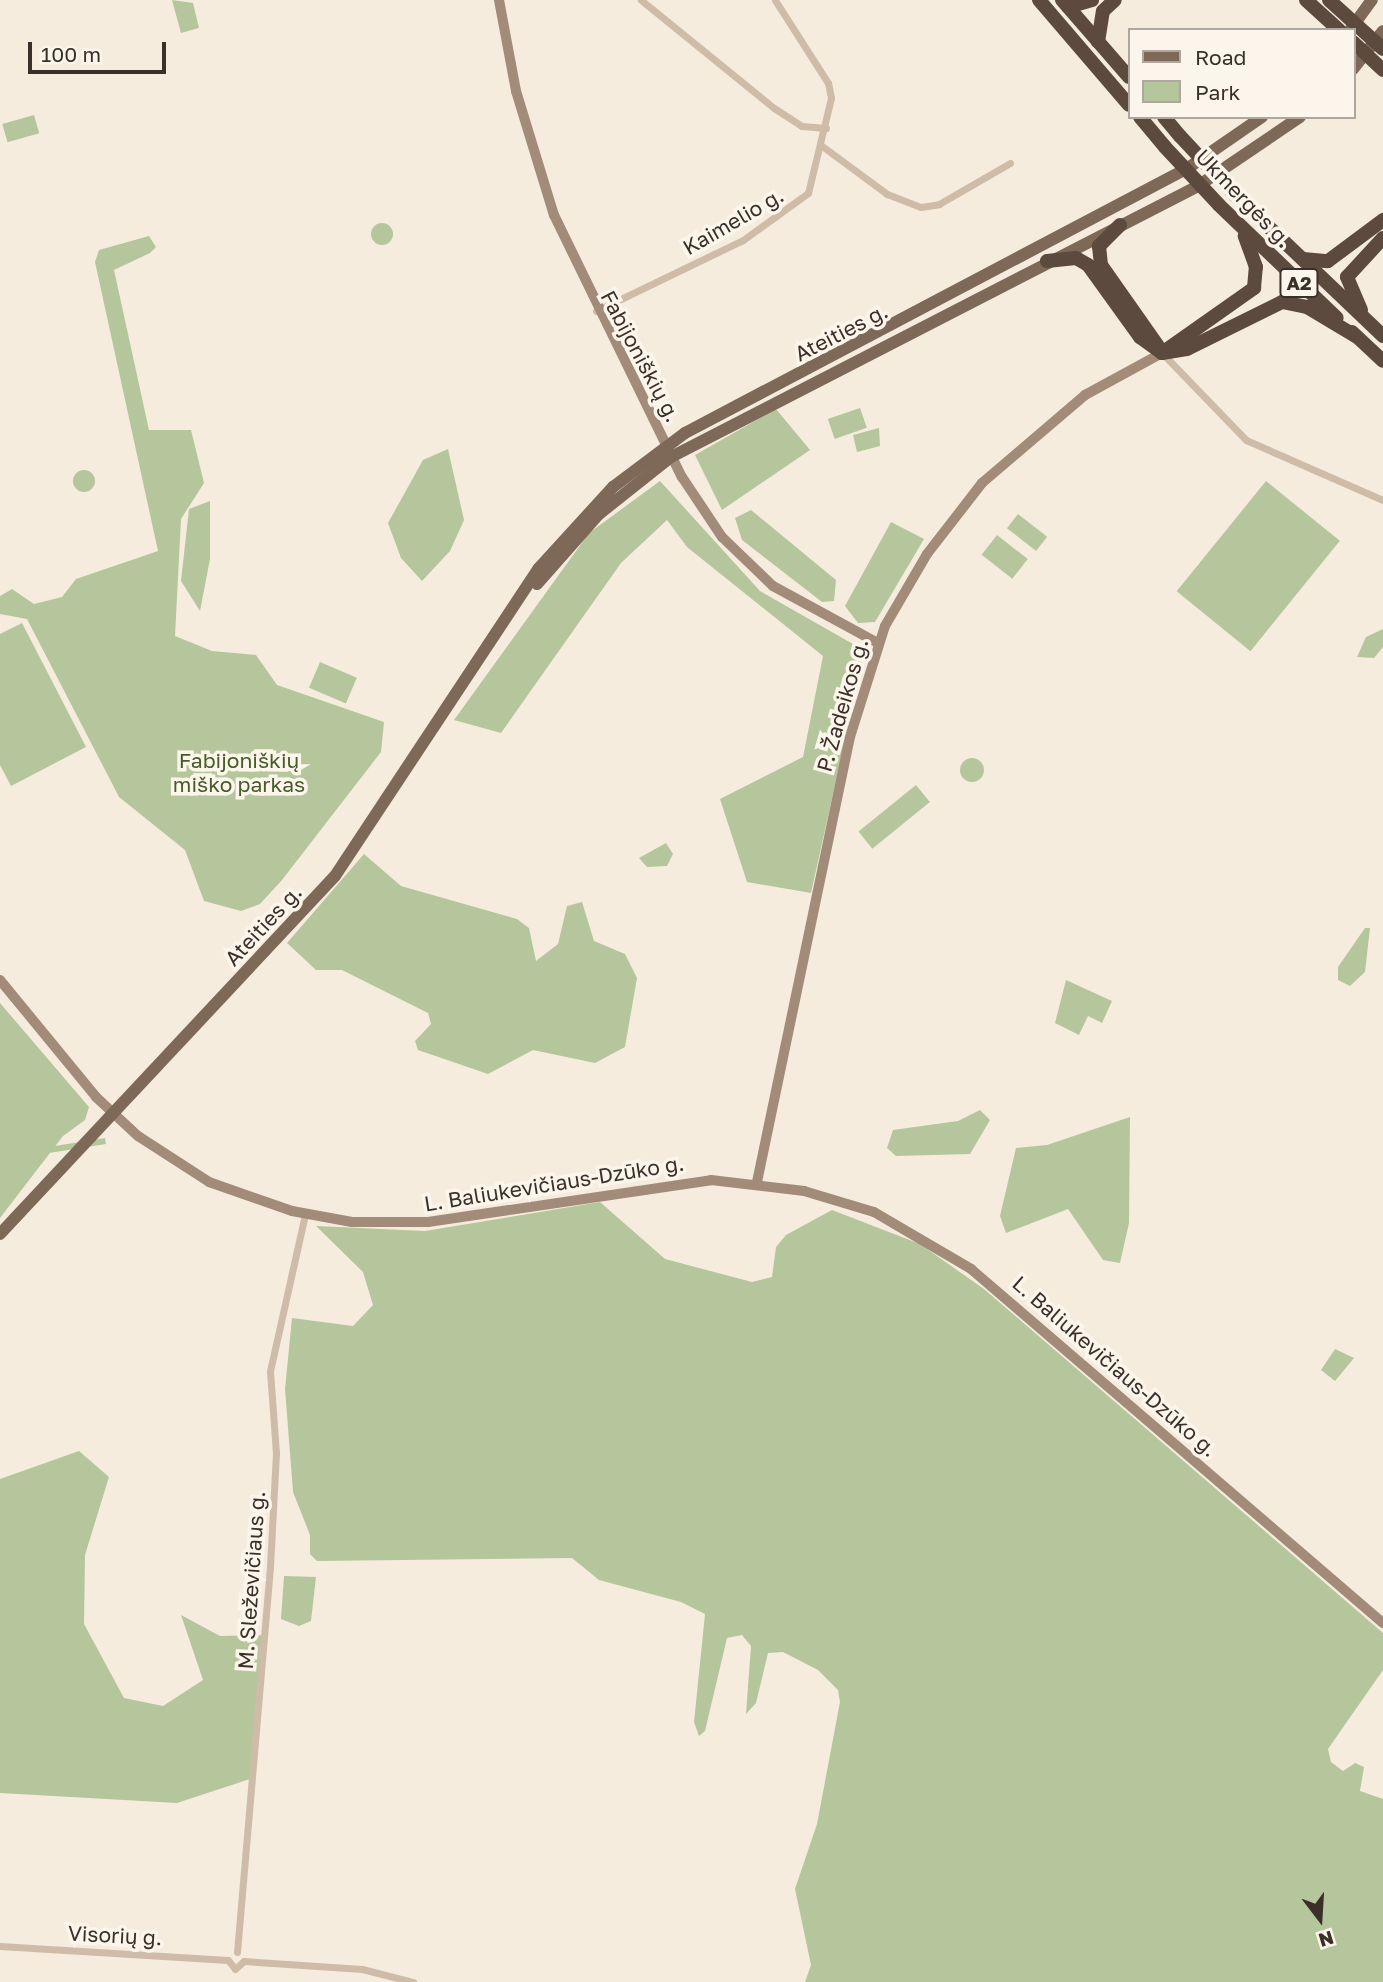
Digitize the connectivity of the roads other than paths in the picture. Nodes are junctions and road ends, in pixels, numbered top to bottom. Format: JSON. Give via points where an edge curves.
{"nodes":[{"id":1,"x":499,"y":0,"type":"edge"},
{"id":2,"x":640,"y":0,"type":"edge"},
{"id":3,"x":775,"y":0,"type":"edge"},
{"id":4,"x":1039,"y":0,"type":"edge"},
{"id":5,"x":1092,"y":0,"type":"edge"},
{"id":6,"x":1115,"y":0,"type":"edge"},
{"id":7,"x":1306,"y":0,"type":"edge"},
{"id":8,"x":1329,"y":0,"type":"edge"},
{"id":9,"x":1372,"y":0,"type":"edge"},
{"id":10,"x":1065,"y":3,"type":"edge"},
{"id":11,"x":1352,"y":27,"type":"edge"},
{"id":12,"x":1337,"y":28,"type":"edge"},
{"id":13,"x":1355,"y":28,"type":"edge"},
{"id":14,"x":1381,"y":40,"type":"edge"},
{"id":15,"x":1098,"y":42,"type":"junction"},
{"id":16,"x":1355,"y":44,"type":"edge"},
{"id":17,"x":1366,"y":54,"type":"junction"},
{"id":18,"x":1355,"y":67,"type":"edge"},
{"id":19,"x":1383,"y":70,"type":"edge"},
{"id":20,"x":1128,"y":76,"type":"edge"},
{"id":21,"x":1128,"y":104,"type":"edge"},
{"id":22,"x":1142,"y":119,"type":"edge"},
{"id":23,"x":1166,"y":119,"type":"edge"},
{"id":24,"x":1259,"y":119,"type":"edge"},
{"id":25,"x":1297,"y":119,"type":"edge"},
{"id":26,"x":826,"y":128,"type":"junction"},
{"id":27,"x":822,"y":146,"type":"junction"},
{"id":28,"x":1010,"y":163,"type":"dead end"},
{"id":29,"x":1383,"y":220,"type":"edge"},
{"id":30,"x":1120,"y":225,"type":"junction"},
{"id":31,"x":1242,"y":228,"type":"junction"},
{"id":32,"x":1383,"y":238,"type":"edge"},
{"id":33,"x":1298,"y":257,"type":"junction"},
{"id":34,"x":1047,"y":261,"type":"junction"},
{"id":35,"x":596,"y":311,"type":"junction"},
{"id":36,"x":1378,"y":332,"type":"edge"},
{"id":37,"x":1357,"y":337,"type":"junction"},
{"id":38,"x":1162,"y":353,"type":"junction"},
{"id":39,"x":1383,"y":361,"type":"edge"},
{"id":40,"x":668,"y":452,"type":"junction"},
{"id":41,"x":1383,"y":500,"type":"edge"},
{"id":42,"x":877,"y":643,"type":"junction"},
{"id":43,"x":0,"y":980,"type":"edge"},
{"id":44,"x":111,"y":1113,"type":"junction"},
{"id":45,"x":757,"y":1182,"type":"junction"},
{"id":46,"x":305,"y":1214,"type":"junction"},
{"id":47,"x":0,"y":1234,"type":"edge"},
{"id":48,"x":1383,"y":1623,"type":"edge"},
{"id":49,"x":0,"y":1946,"type":"edge"},
{"id":50,"x":237,"y":1952,"type":"junction"},
{"id":51,"x":228,"y":1960,"type":"junction"},
{"id":52,"x":244,"y":1961,"type":"junction"},
{"id":53,"x":413,"y":1982,"type":"edge"}],
"edges":[{"from":1,"to":35,"type":"street","name":"Fabijoniškių g.","via":[[540,177]]},
{"from":2,"to":26,"type":"street","via":[[774,108],[802,126]]},
{"from":3,"to":26,"type":"street","name":"Kaimelio g.","via":[[828,83]]},
{"from":4,"to":21,"type":"highway"},
{"from":5,"to":10,"type":"highway"},
{"from":6,"to":15,"type":"highway","via":[[1103,11]]},
{"from":7,"to":12,"type":"highway"},
{"from":8,"to":11,"type":"highway"},
{"from":9,"to":11,"type":"main road"},
{"from":10,"to":15,"type":"highway"},
{"from":13,"to":14,"type":"highway"},
{"from":14,"to":17,"type":"main road"},
{"from":15,"to":20,"type":"highway"},
{"from":16,"to":17,"type":"highway"},
{"from":17,"to":18,"type":"main road"},
{"from":17,"to":19,"type":"highway"},
{"from":22,"to":31,"type":"highway","name":"Ukmergės g.","number":"A2","bridge":true},
{"from":23,"to":33,"type":"highway","name":"Ukmergės g.","number":"A2","bridge":true},
{"from":24,"to":40,"type":"main road","name":"Ateities g.","via":[[1231,141]]},
{"from":25,"to":30,"type":"main road","name":"Ateities g.","via":[[1244,160]]},
{"from":26,"to":27,"type":"street","name":"Kaimelio g."},
{"from":27,"to":28,"type":"street","via":[[887,194],[921,207],[939,204]]},
{"from":27,"to":35,"type":"street","name":"Kaimelio g.","via":[[808,193],[780,218]]},
{"from":29,"to":33,"type":"highway","via":[[1328,261]]},
{"from":30,"to":34,"type":"main road","name":"Ateities g."},
{"from":30,"to":38,"type":"highway","via":[[1099,246],[1101,265]]},
{"from":31,"to":37,"type":"highway","name":"Ukmergės g.","number":"A2"},
{"from":31,"to":38,"type":"highway","via":[[1256,267],[1254,288]]},
{"from":32,"to":36,"type":"highway","via":[[1347,276]]},
{"from":33,"to":36,"type":"highway","name":"Ukmergės g.","number":"A2"},
{"from":34,"to":38,"type":"highway","via":[[1076,258],[1088,265],[1140,337]]},
{"from":34,"to":40,"type":"main road","name":"Ateities g."},
{"from":35,"to":40,"type":"street","name":"Fabijoniškių g."},
{"from":37,"to":38,"type":"highway","via":[[1300,304],[1282,302],[1187,349]]},
{"from":37,"to":39,"type":"highway","name":"Ukmergės g.","number":"A2"},
{"from":38,"to":41,"type":"street","via":[[1246,440]]},
{"from":38,"to":42,"type":"street","name":"P. Žadeikos g.","via":[[1074,403],[982,483],[919,566]]},
{"from":40,"to":42,"type":"street","name":"Fabijoniškių g.","via":[[712,525],[746,561],[799,604]]},
{"from":40,"to":44,"type":"main road","name":"Ateities g.","via":[[570,529],[335,876]]},
{"from":42,"to":45,"type":"street","name":"P. Žadeikos g.","via":[[845,760]]},
{"from":43,"to":44,"type":"street","name":"L. Baliukevičiaus-Dzūko g."},
{"from":44,"to":46,"type":"street","name":"L. Baliukevičiaus-Dzūko g.","via":[[209,1182]]},
{"from":44,"to":47,"type":"main road","name":"Ateities g."},
{"from":45,"to":46,"type":"street","name":"L. Baliukevičiaus-Dzūko g.","via":[[650,1185],[428,1223]]},
{"from":45,"to":48,"type":"street","name":"L. Baliukevičiaus-Dzūko g.","via":[[844,1200],[948,1252]]},
{"from":46,"to":50,"type":"street","name":"M. Sleževičiaus g.","via":[[271,1371],[276,1453],[270,1567]]},
{"from":49,"to":51,"type":"street","name":"Visorių g."},
{"from":50,"to":51,"type":"street"},
{"from":50,"to":52,"type":"street"},
{"from":51,"to":52,"type":"street","via":[[235,1969]]},
{"from":52,"to":53,"type":"street","via":[[362,1969]]}]}
